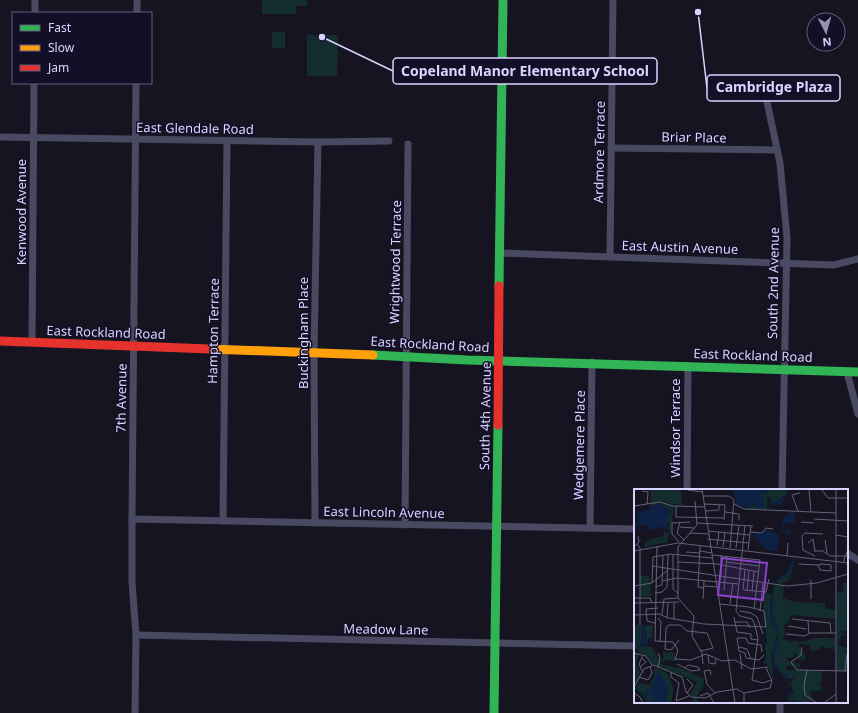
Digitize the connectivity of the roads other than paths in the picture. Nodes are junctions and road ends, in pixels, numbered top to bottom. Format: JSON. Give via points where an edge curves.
{"nodes":[{"id":1,"x":35,"y":0,"type":"edge"},
{"id":2,"x":137,"y":0,"type":"edge"},
{"id":3,"x":503,"y":0,"type":"edge"},
{"id":4,"x":613,"y":0,"type":"edge"},
{"id":5,"x":34,"y":12,"type":"edge"},
{"id":6,"x":137,"y":12,"type":"edge"},
{"id":7,"x":34,"y":84,"type":"edge"},
{"id":8,"x":136,"y":84,"type":"edge"},
{"id":9,"x":767,"y":102,"type":"dead end"},
{"id":10,"x":0,"y":137,"type":"edge"},
{"id":11,"x":34,"y":137,"type":"junction"},
{"id":12,"x":136,"y":139,"type":"junction"},
{"id":13,"x":228,"y":141,"type":"junction"},
{"id":14,"x":389,"y":141,"type":"dead end"},
{"id":15,"x":318,"y":142,"type":"junction"},
{"id":16,"x":408,"y":144,"type":"dead end"},
{"id":17,"x":611,"y":148,"type":"junction"},
{"id":18,"x":776,"y":150,"type":"junction"},
{"id":19,"x":500,"y":253,"type":"junction"},
{"id":20,"x":610,"y":257,"type":"junction"},
{"id":21,"x":858,"y":259,"type":"edge"},
{"id":22,"x":785,"y":263,"type":"junction"},
{"id":23,"x":0,"y":341,"type":"edge"},
{"id":24,"x":32,"y":342,"type":"junction"},
{"id":25,"x":134,"y":346,"type":"junction"},
{"id":26,"x":225,"y":350,"type":"junction"},
{"id":27,"x":314,"y":352,"type":"junction"},
{"id":28,"x":406,"y":356,"type":"junction"},
{"id":29,"x":498,"y":361,"type":"junction"},
{"id":30,"x":592,"y":362,"type":"junction"},
{"id":31,"x":688,"y":366,"type":"junction"},
{"id":32,"x":784,"y":370,"type":"junction"},
{"id":33,"x":847,"y":372,"type":"junction"},
{"id":34,"x":858,"y":372,"type":"edge"},
{"id":35,"x":858,"y":414,"type":"edge"},
{"id":36,"x":687,"y":489,"type":"edge"},
{"id":37,"x":782,"y":489,"type":"edge"},
{"id":38,"x":132,"y":519,"type":"junction"},
{"id":39,"x":223,"y":521,"type":"junction"},
{"id":40,"x":315,"y":523,"type":"junction"},
{"id":41,"x":405,"y":525,"type":"junction"},
{"id":42,"x":496,"y":527,"type":"junction"},
{"id":43,"x":590,"y":528,"type":"junction"},
{"id":44,"x":634,"y":530,"type":"edge"},
{"id":45,"x":848,"y":554,"type":"edge"},
{"id":46,"x":858,"y":560,"type":"edge"},
{"id":47,"x":136,"y":635,"type":"junction"},
{"id":48,"x":496,"y":644,"type":"junction"},
{"id":49,"x":634,"y":646,"type":"edge"},
{"id":50,"x":135,"y":713,"type":"edge"},
{"id":51,"x":494,"y":713,"type":"edge"}],
"edges":[{"from":1,"to":5,"type":"street"},
{"from":2,"to":6,"type":"street"},
{"from":3,"to":19,"type":"street","name":"South 4th Avenue"},
{"from":4,"to":17,"type":"street","name":"Ardmore Terrace"},
{"from":7,"to":11,"type":"street","name":"Kenwood Avenue"},
{"from":8,"to":12,"type":"street","name":"7th Avenue"},
{"from":9,"to":18,"type":"street","name":"South 2nd Avenue"},
{"from":10,"to":11,"type":"street","name":"East Glendale Road"},
{"from":11,"to":12,"type":"street","name":"East Glendale Road"},
{"from":11,"to":24,"type":"street","name":"Kenwood Avenue"},
{"from":12,"to":13,"type":"street","name":"East Glendale Road"},
{"from":12,"to":25,"type":"street","name":"7th Avenue"},
{"from":13,"to":15,"type":"street","name":"East Glendale Road"},
{"from":13,"to":26,"type":"street","name":"Hampton Terrace"},
{"from":14,"to":15,"type":"street","name":"East Glendale Road"},
{"from":15,"to":27,"type":"street","name":"Buckingham Place"},
{"from":16,"to":28,"type":"street","name":"Wrightwood Terrace"},
{"from":17,"to":18,"type":"street","name":"Briar Place"},
{"from":17,"to":20,"type":"street","name":"Ardmore Terrace"},
{"from":18,"to":22,"type":"street","name":"South 2nd Avenue","via":[[785,204]]},
{"from":19,"to":20,"type":"street","name":"East Austin Avenue"},
{"from":19,"to":29,"type":"street","name":"South 4th Avenue"},
{"from":20,"to":22,"type":"street","name":"East Austin Avenue"},
{"from":21,"to":22,"type":"street","name":"East Austin Avenue","via":[[834,265]]},
{"from":22,"to":32,"type":"street","name":"South 2nd Avenue"},
{"from":23,"to":24,"type":"street","name":"East Rockland Road"},
{"from":24,"to":25,"type":"street","name":"East Rockland Road"},
{"from":25,"to":26,"type":"street","name":"East Rockland Road"},
{"from":25,"to":38,"type":"street","name":"7th Avenue"},
{"from":26,"to":27,"type":"street","name":"East Rockland Road"},
{"from":26,"to":39,"type":"street","name":"Hampton Terrace"},
{"from":27,"to":28,"type":"street","name":"East Rockland Road"},
{"from":27,"to":40,"type":"street","name":"Buckingham Place"},
{"from":28,"to":29,"type":"street","name":"East Rockland Road"},
{"from":28,"to":41,"type":"street","name":"Wrightwood Terrace"},
{"from":29,"to":30,"type":"street","name":"East Rockland Road"},
{"from":29,"to":42,"type":"street","name":"South 4th Avenue"},
{"from":30,"to":31,"type":"street","name":"East Rockland Road"},
{"from":30,"to":43,"type":"street","name":"Wedgemere Place"},
{"from":31,"to":32,"type":"street","name":"East Rockland Road"},
{"from":31,"to":36,"type":"street","name":"Windsor Terrace"},
{"from":32,"to":33,"type":"street","name":"East Rockland Road"},
{"from":32,"to":37,"type":"street","name":"South 2nd Avenue"},
{"from":33,"to":34,"type":"street","name":"East Rockland Road"},
{"from":33,"to":35,"type":"street"},
{"from":38,"to":39,"type":"street","name":"East Lincoln Avenue"},
{"from":38,"to":47,"type":"street","name":"7th Avenue","via":[[132,582]]},
{"from":39,"to":40,"type":"street","name":"East Lincoln Avenue"},
{"from":40,"to":41,"type":"street","name":"East Lincoln Avenue"},
{"from":41,"to":42,"type":"street","name":"East Lincoln Avenue"},
{"from":42,"to":43,"type":"street","name":"East Lincoln Avenue"},
{"from":42,"to":48,"type":"street","name":"South 4th Avenue"},
{"from":43,"to":44,"type":"street","name":"East Lincoln Avenue"},
{"from":45,"to":46,"type":"street"},
{"from":47,"to":48,"type":"street","name":"Meadow Lane"},
{"from":47,"to":50,"type":"street","name":"7th Avenue"},
{"from":48,"to":49,"type":"street","name":"Meadow Lane"},
{"from":48,"to":51,"type":"street","name":"South 4th Avenue"}]}
